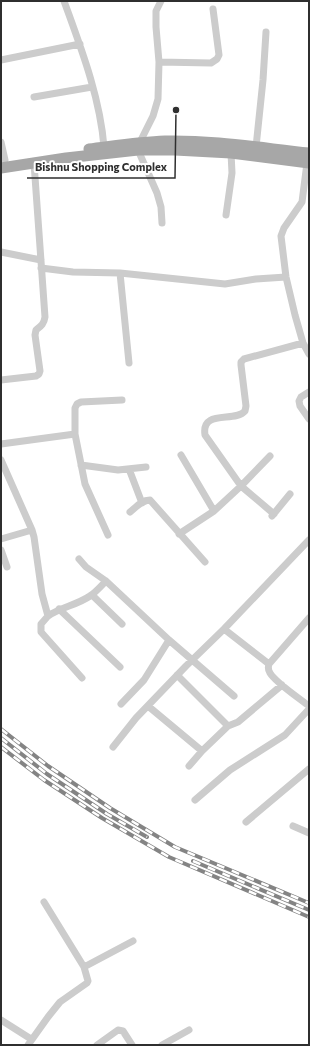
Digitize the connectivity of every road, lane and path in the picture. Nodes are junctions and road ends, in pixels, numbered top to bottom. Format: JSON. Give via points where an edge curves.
{"nodes":[{"id":1,"x":64,"y":1,"type":"edge"},
{"id":2,"x":161,"y":1,"type":"edge"},
{"id":3,"x":213,"y":9,"type":"dead end"},
{"id":4,"x":266,"y":32,"type":"dead end"},
{"id":5,"x":80,"y":44,"type":"junction"},
{"id":6,"x":1,"y":60,"type":"edge"},
{"id":7,"x":159,"y":62,"type":"junction"},
{"id":8,"x":92,"y":87,"type":"junction"},
{"id":9,"x":34,"y":97,"type":"dead end"},
{"id":10,"x":1,"y":142,"type":"edge"},
{"id":11,"x":139,"y":146,"type":"junction"},
{"id":12,"x":104,"y":147,"type":"junction"},
{"id":13,"x":256,"y":148,"type":"junction"},
{"id":14,"x":231,"y":153,"type":"junction"},
{"id":15,"x":308,"y":160,"type":"edge"},
{"id":16,"x":2,"y":163,"type":"edge"},
{"id":17,"x":34,"y":163,"type":"junction"},
{"id":18,"x":226,"y":216,"type":"dead end"},
{"id":19,"x":162,"y":223,"type":"dead end"},
{"id":20,"x":1,"y":252,"type":"edge"},
{"id":21,"x":41,"y":264,"type":"junction"},
{"id":22,"x":120,"y":273,"type":"junction"},
{"id":23,"x":286,"y":277,"type":"junction"},
{"id":24,"x":303,"y":343,"type":"junction"},
{"id":25,"x":309,"y":354,"type":"edge"},
{"id":26,"x":129,"y":363,"type":"dead end"},
{"id":27,"x":1,"y":380,"type":"edge"},
{"id":28,"x":309,"y":392,"type":"edge"},
{"id":29,"x":122,"y":400,"type":"dead end"},
{"id":30,"x":309,"y":420,"type":"edge"},
{"id":31,"x":75,"y":434,"type":"junction"},
{"id":32,"x":1,"y":444,"type":"edge"},
{"id":33,"x":181,"y":455,"type":"dead end"},
{"id":34,"x":270,"y":456,"type":"dead end"},
{"id":35,"x":1,"y":460,"type":"edge"},
{"id":36,"x":80,"y":465,"type":"junction"},
{"id":37,"x":146,"y":467,"type":"dead end"},
{"id":38,"x":129,"y":469,"type":"junction"},
{"id":39,"x":241,"y":486,"type":"junction"},
{"id":40,"x":290,"y":494,"type":"dead end"},
{"id":41,"x":142,"y":503,"type":"junction"},
{"id":42,"x":214,"y":511,"type":"junction"},
{"id":43,"x":130,"y":512,"type":"dead end"},
{"id":44,"x":32,"y":530,"type":"junction"},
{"id":45,"x":179,"y":534,"type":"junction"},
{"id":46,"x":108,"y":535,"type":"dead end"},
{"id":47,"x":1,"y":539,"type":"edge"},
{"id":48,"x":309,"y":540,"type":"edge"},
{"id":49,"x":1,"y":550,"type":"edge"},
{"id":50,"x":79,"y":559,"type":"dead end"},
{"id":51,"x":205,"y":562,"type":"dead end"},
{"id":52,"x":7,"y":568,"type":"dead end"},
{"id":53,"x":106,"y":581,"type":"junction"},
{"id":54,"x":92,"y":595,"type":"junction"},
{"id":55,"x":59,"y":609,"type":"junction"},
{"id":56,"x":48,"y":616,"type":"junction"},
{"id":57,"x":309,"y":618,"type":"edge"},
{"id":58,"x":122,"y":624,"type":"dead end"},
{"id":59,"x":224,"y":629,"type":"junction"},
{"id":60,"x":169,"y":640,"type":"junction"},
{"id":61,"x":192,"y":660,"type":"junction"},
{"id":62,"x":269,"y":664,"type":"junction"},
{"id":63,"x":120,"y":667,"type":"dead end"},
{"id":64,"x":177,"y":675,"type":"junction"},
{"id":65,"x":82,"y":678,"type":"dead end"},
{"id":66,"x":282,"y":685,"type":"junction"},
{"id":67,"x":234,"y":696,"type":"dead end"},
{"id":68,"x":121,"y":704,"type":"dead end"},
{"id":69,"x":148,"y":706,"type":"junction"},
{"id":70,"x":309,"y":707,"type":"edge"},
{"id":71,"x":228,"y":726,"type":"junction"},
{"id":72,"x":113,"y":747,"type":"dead end"},
{"id":73,"x":202,"y":751,"type":"junction"},
{"id":74,"x":189,"y":766,"type":"dead end"},
{"id":75,"x":309,"y":769,"type":"edge"},
{"id":76,"x":195,"y":800,"type":"dead end"},
{"id":77,"x":246,"y":822,"type":"dead end"},
{"id":78,"x":293,"y":826,"type":"dead end"},
{"id":79,"x":309,"y":833,"type":"edge"},
{"id":80,"x":44,"y":902,"type":"dead end"},
{"id":81,"x":133,"y":941,"type":"dead end"},
{"id":82,"x":84,"y":967,"type":"junction"},
{"id":83,"x":1,"y":1020,"type":"edge"},
{"id":84,"x":189,"y":1030,"type":"dead end"},
{"id":85,"x":29,"y":1042,"type":"edge"},
{"id":86,"x":97,"y":1045,"type":"edge"},
{"id":87,"x":132,"y":1045,"type":"edge"},
{"id":88,"x":162,"y":1045,"type":"edge"}],
"edges":[{"from":1,"to":5,"type":"street"},
{"from":2,"to":7,"type":"street","via":[[156,11]]},
{"from":3,"to":7,"type":"street","via":[[218,59],[211,64]]},
{"from":4,"to":13,"type":"street"},
{"from":5,"to":6,"type":"street"},
{"from":5,"to":8,"type":"street"},
{"from":7,"to":11,"type":"street","via":[[158,99]]},
{"from":8,"to":9,"type":"street"},
{"from":8,"to":12,"type":"street","via":[[100,115]]},
{"from":10,"to":16,"type":"street"},
{"from":11,"to":12,"type":"main road"},
{"from":11,"to":13,"type":"main road","via":[[201,142]]},
{"from":11,"to":14,"type":"main road"},
{"from":11,"to":17,"type":"main road"},
{"from":11,"to":19,"type":"street","via":[[157,193]]},
{"from":12,"to":16,"type":"main road"},
{"from":13,"to":15,"type":"main road"},
{"from":14,"to":15,"type":"main road"},
{"from":14,"to":18,"type":"street","via":[[232,173]]},
{"from":15,"to":23,"type":"street","via":[[302,202],[284,228],[282,236]]},
{"from":16,"to":17,"type":"main road"},
{"from":17,"to":21,"type":"street"},
{"from":20,"to":21,"type":"street"},
{"from":21,"to":22,"type":"street","via":[[73,272]]},
{"from":21,"to":27,"type":"street","via":[[45,317],[43,325],[36,330],[35,335],[39,374]]},
{"from":22,"to":23,"type":"street","via":[[225,284]]},
{"from":22,"to":26,"type":"street"},
{"from":23,"to":24,"type":"street"},
{"from":24,"to":25,"type":"street"},
{"from":24,"to":39,"type":"street","via":[[244,359],[240,365],[245,411],[240,415],[215,418],[206,424],[205,434]]},
{"from":28,"to":30,"type":"street","via":[[301,397],[299,402]]},
{"from":29,"to":31,"type":"street","via":[[77,404]]},
{"from":31,"to":32,"type":"street"},
{"from":31,"to":36,"type":"street"},
{"from":33,"to":42,"type":"street"},
{"from":34,"to":39,"type":"street"},
{"from":35,"to":44,"type":"street"},
{"from":36,"to":38,"type":"street"},
{"from":36,"to":46,"type":"street","via":[[85,484]]},
{"from":37,"to":38,"type":"street"},
{"from":38,"to":41,"type":"street"},
{"from":39,"to":40,"type":"street","via":[[273,515]]},
{"from":39,"to":42,"type":"street"},
{"from":41,"to":43,"type":"street"},
{"from":41,"to":45,"type":"street","via":[[147,500],[154,503]]},
{"from":42,"to":45,"type":"street"},
{"from":44,"to":47,"type":"street"},
{"from":44,"to":56,"type":"street"},
{"from":45,"to":51,"type":"street"},
{"from":48,"to":59,"type":"street"},
{"from":49,"to":52,"type":"street"},
{"from":50,"to":53,"type":"street"},
{"from":53,"to":54,"type":"street"},
{"from":53,"to":60,"type":"street"},
{"from":54,"to":55,"type":"street"},
{"from":54,"to":58,"type":"street"},
{"from":55,"to":56,"type":"street"},
{"from":55,"to":63,"type":"street"},
{"from":56,"to":65,"type":"street","via":[[41,624],[41,632]]},
{"from":57,"to":62,"type":"street"},
{"from":59,"to":61,"type":"street"},
{"from":59,"to":62,"type":"street"},
{"from":60,"to":61,"type":"street"},
{"from":60,"to":68,"type":"street","via":[[144,680]]},
{"from":61,"to":64,"type":"street"},
{"from":61,"to":67,"type":"street"},
{"from":62,"to":66,"type":"street","via":[[270,674]]},
{"from":64,"to":69,"type":"street"},
{"from":64,"to":71,"type":"street"},
{"from":66,"to":70,"type":"street"},
{"from":66,"to":71,"type":"street","via":[[238,722]]},
{"from":69,"to":72,"type":"street"},
{"from":69,"to":73,"type":"street"},
{"from":70,"to":76,"type":"street","via":[[285,735],[230,770]]},
{"from":71,"to":73,"type":"street"},
{"from":73,"to":74,"type":"street"},
{"from":75,"to":77,"type":"street"},
{"from":78,"to":79,"type":"street"},
{"from":80,"to":82,"type":"street"},
{"from":81,"to":82,"type":"street"},
{"from":82,"to":85,"type":"street","via":[[87,983],[60,1002]]},
{"from":83,"to":85,"type":"street"},
{"from":84,"to":88,"type":"street"},
{"from":86,"to":87,"type":"street","via":[[118,1030],[123,1031]]}]}
